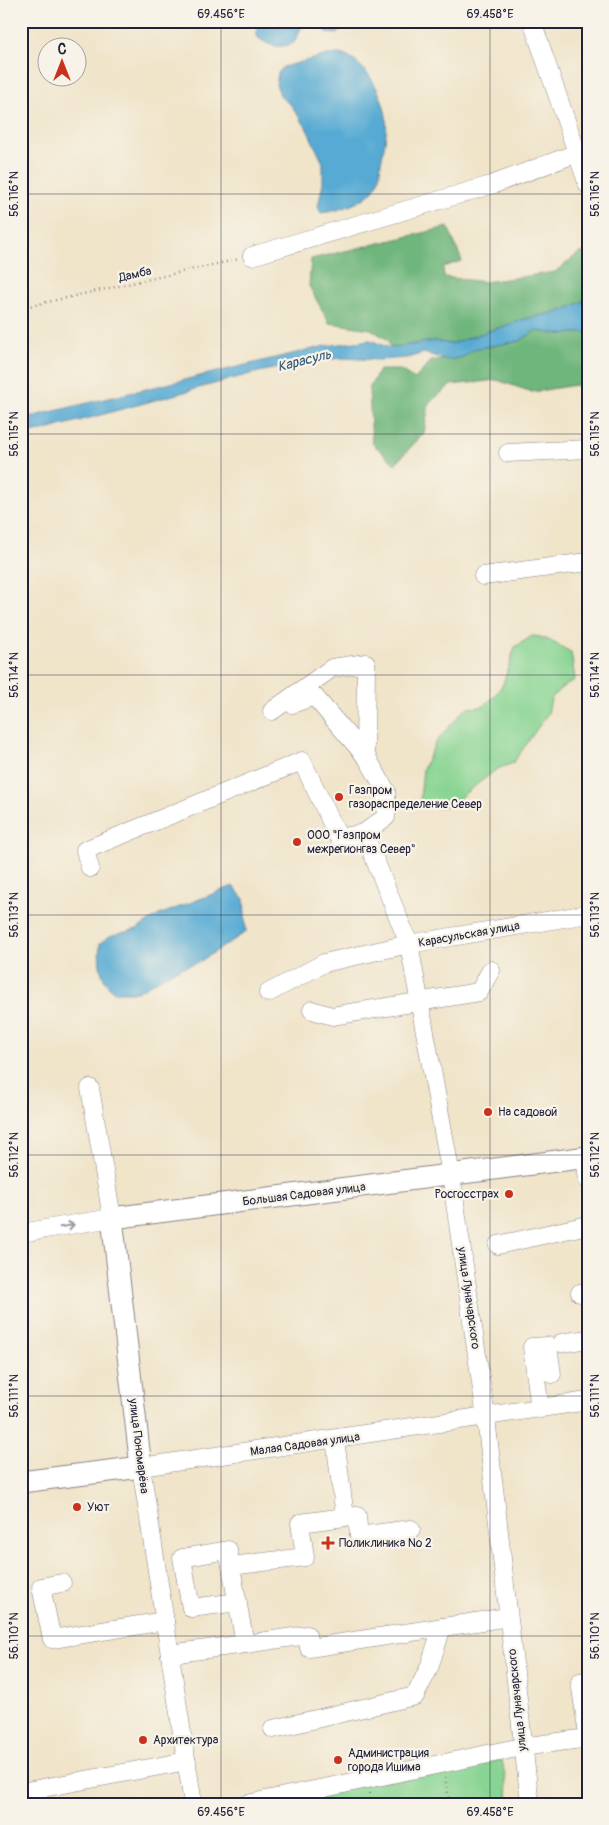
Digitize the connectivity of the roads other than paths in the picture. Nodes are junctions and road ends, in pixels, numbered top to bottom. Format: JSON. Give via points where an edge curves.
{"nodes":[{"id":1,"x":532,"y":21,"type":"edge"},
{"id":2,"x":582,"y":152,"type":"edge"},
{"id":3,"x":588,"y":185,"type":"edge"},
{"id":4,"x":252,"y":256,"type":"road end"},
{"id":5,"x":588,"y":449,"type":"edge"},
{"id":6,"x":508,"y":453,"type":"dead end"},
{"id":7,"x":588,"y":562,"type":"edge"},
{"id":8,"x":483,"y":576,"type":"dead end"},
{"id":9,"x":367,"y":758,"type":"junction"},
{"id":10,"x":364,"y":833,"type":"junction"},
{"id":11,"x":90,"y":868,"type":"dead end"},
{"id":12,"x":588,"y":914,"type":"edge"},
{"id":13,"x":409,"y":944,"type":"junction"},
{"id":14,"x":491,"y":970,"type":"dead end"},
{"id":15,"x":268,"y":993,"type":"dead end"},
{"id":16,"x":420,"y":1002,"type":"junction"},
{"id":17,"x":312,"y":1010,"type":"dead end"},
{"id":18,"x":90,"y":1088,"type":"dead end"},
{"id":19,"x":586,"y":1157,"type":"edge"},
{"id":20,"x":452,"y":1176,"type":"junction"},
{"id":21,"x":588,"y":1180,"type":"edge"},
{"id":22,"x":112,"y":1218,"type":"junction"},
{"id":23,"x":588,"y":1225,"type":"edge"},
{"id":24,"x":21,"y":1233,"type":"edge"},
{"id":25,"x":498,"y":1245,"type":"dead end"},
{"id":26,"x":588,"y":1340,"type":"edge"},
{"id":27,"x":561,"y":1344,"type":"dead end"},
{"id":28,"x":552,"y":1374,"type":"dead end"},
{"id":29,"x":588,"y":1402,"type":"edge"},
{"id":30,"x":540,"y":1409,"type":"junction"},
{"id":31,"x":486,"y":1418,"type":"junction"},
{"id":32,"x":335,"y":1439,"type":"junction"},
{"id":33,"x":141,"y":1467,"type":"junction"},
{"id":34,"x":21,"y":1482,"type":"edge"},
{"id":35,"x":345,"y":1517,"type":"junction"},
{"id":36,"x":411,"y":1529,"type":"dead end"},
{"id":37,"x":231,"y":1566,"type":"junction"},
{"id":38,"x":62,"y":1583,"type":"dead end"},
{"id":39,"x":238,"y":1602,"type":"junction"},
{"id":40,"x":508,"y":1617,"type":"junction"},
{"id":41,"x":165,"y":1621,"type":"junction"},
{"id":42,"x":442,"y":1627,"type":"junction"},
{"id":43,"x":245,"y":1644,"type":"junction"},
{"id":44,"x":170,"y":1654,"type":"junction"},
{"id":45,"x":588,"y":1680,"type":"edge"},
{"id":46,"x":273,"y":1729,"type":"dead end"},
{"id":47,"x":588,"y":1736,"type":"edge"},
{"id":48,"x":522,"y":1747,"type":"junction"},
{"id":49,"x":187,"y":1761,"type":"junction"},
{"id":50,"x":21,"y":1792,"type":"edge"},
{"id":51,"x":194,"y":1804,"type":"edge"},
{"id":52,"x":247,"y":1804,"type":"edge"},
{"id":53,"x":530,"y":1804,"type":"edge"}],
"edges":[{"from":1,"to":2,"type":"street"},
{"from":2,"to":3,"type":"street"},
{"from":2,"to":4,"type":"street","via":[[494,184]]},
{"from":5,"to":6,"type":"street"},
{"from":7,"to":8,"type":"street"},
{"from":9,"to":9,"type":"street","via":[[366,663],[332,668],[272,712],[314,696]]},
{"from":9,"to":10,"type":"street","via":[[386,791],[386,816]]},
{"from":10,"to":11,"type":"street","via":[[339,838],[302,761],[86,850]]},
{"from":10,"to":13,"type":"street","name":"Карасульская улица"},
{"from":12,"to":13,"type":"street","name":"Карасульская улица"},
{"from":13,"to":15,"type":"street","via":[[324,963]]},
{"from":13,"to":16,"type":"street","name":"улица Луначарского"},
{"from":14,"to":16,"type":"street","via":[[479,992]]},
{"from":16,"to":17,"type":"street","via":[[332,1016]]},
{"from":16,"to":20,"type":"street","name":"улица Луначарского"},
{"from":18,"to":22,"type":"street","name":"улица Пономарёва"},
{"from":19,"to":20,"type":"main road","name":"Большая Садовая улица"},
{"from":19,"to":21,"type":"street"},
{"from":20,"to":22,"type":"main road","name":"Большая Садовая улица"},
{"from":20,"to":31,"type":"street","name":"улица Луначарского"},
{"from":24,"to":22,"type":"street","name":"Большая Садовая улица","one_way":true},
{"from":22,"to":33,"type":"main road","name":"улица Пономарёва"},
{"from":23,"to":25,"type":"street"},
{"from":26,"to":27,"type":"street"},
{"from":28,"to":30,"type":"street","via":[[548,1346],[532,1347]]},
{"from":29,"to":30,"type":"street","name":"Малая Садовая улица"},
{"from":30,"to":31,"type":"street","name":"Малая Садовая улица"},
{"from":31,"to":32,"type":"street","name":"Малая Садовая улица"},
{"from":31,"to":40,"type":"street","name":"улица Луначарского"},
{"from":32,"to":33,"type":"street","name":"Малая Садовая улица"},
{"from":32,"to":35,"type":"street"},
{"from":33,"to":34,"type":"main road","name":"Малая Садовая улица"},
{"from":33,"to":41,"type":"street","name":"улица Пономарёва"},
{"from":35,"to":36,"type":"street","via":[[356,1516],[359,1536]]},
{"from":35,"to":37,"type":"street","via":[[300,1523],[305,1557]]},
{"from":37,"to":39,"type":"street"},
{"from":37,"to":39,"type":"street","via":[[228,1550],[182,1558],[191,1608]]},
{"from":38,"to":41,"type":"street","via":[[41,1587],[52,1639]]},
{"from":39,"to":43,"type":"street"},
{"from":40,"to":42,"type":"street"},
{"from":40,"to":48,"type":"street","name":"улица Луначарского"},
{"from":41,"to":44,"type":"street","name":"улица Пономарёва"},
{"from":42,"to":43,"type":"street","via":[[309,1648],[307,1635]]},
{"from":42,"to":46,"type":"street","via":[[429,1668],[415,1696]]},
{"from":43,"to":44,"type":"street"},
{"from":44,"to":49,"type":"street","name":"улица Пономарёва"},
{"from":45,"to":47,"type":"street","via":[[580,1682]]},
{"from":47,"to":48,"type":"street"},
{"from":48,"to":52,"type":"street"},
{"from":48,"to":53,"type":"street","name":"улица Луначарского"},
{"from":49,"to":50,"type":"street"},
{"from":49,"to":51,"type":"street","name":"улица Пономарёва"}]}
